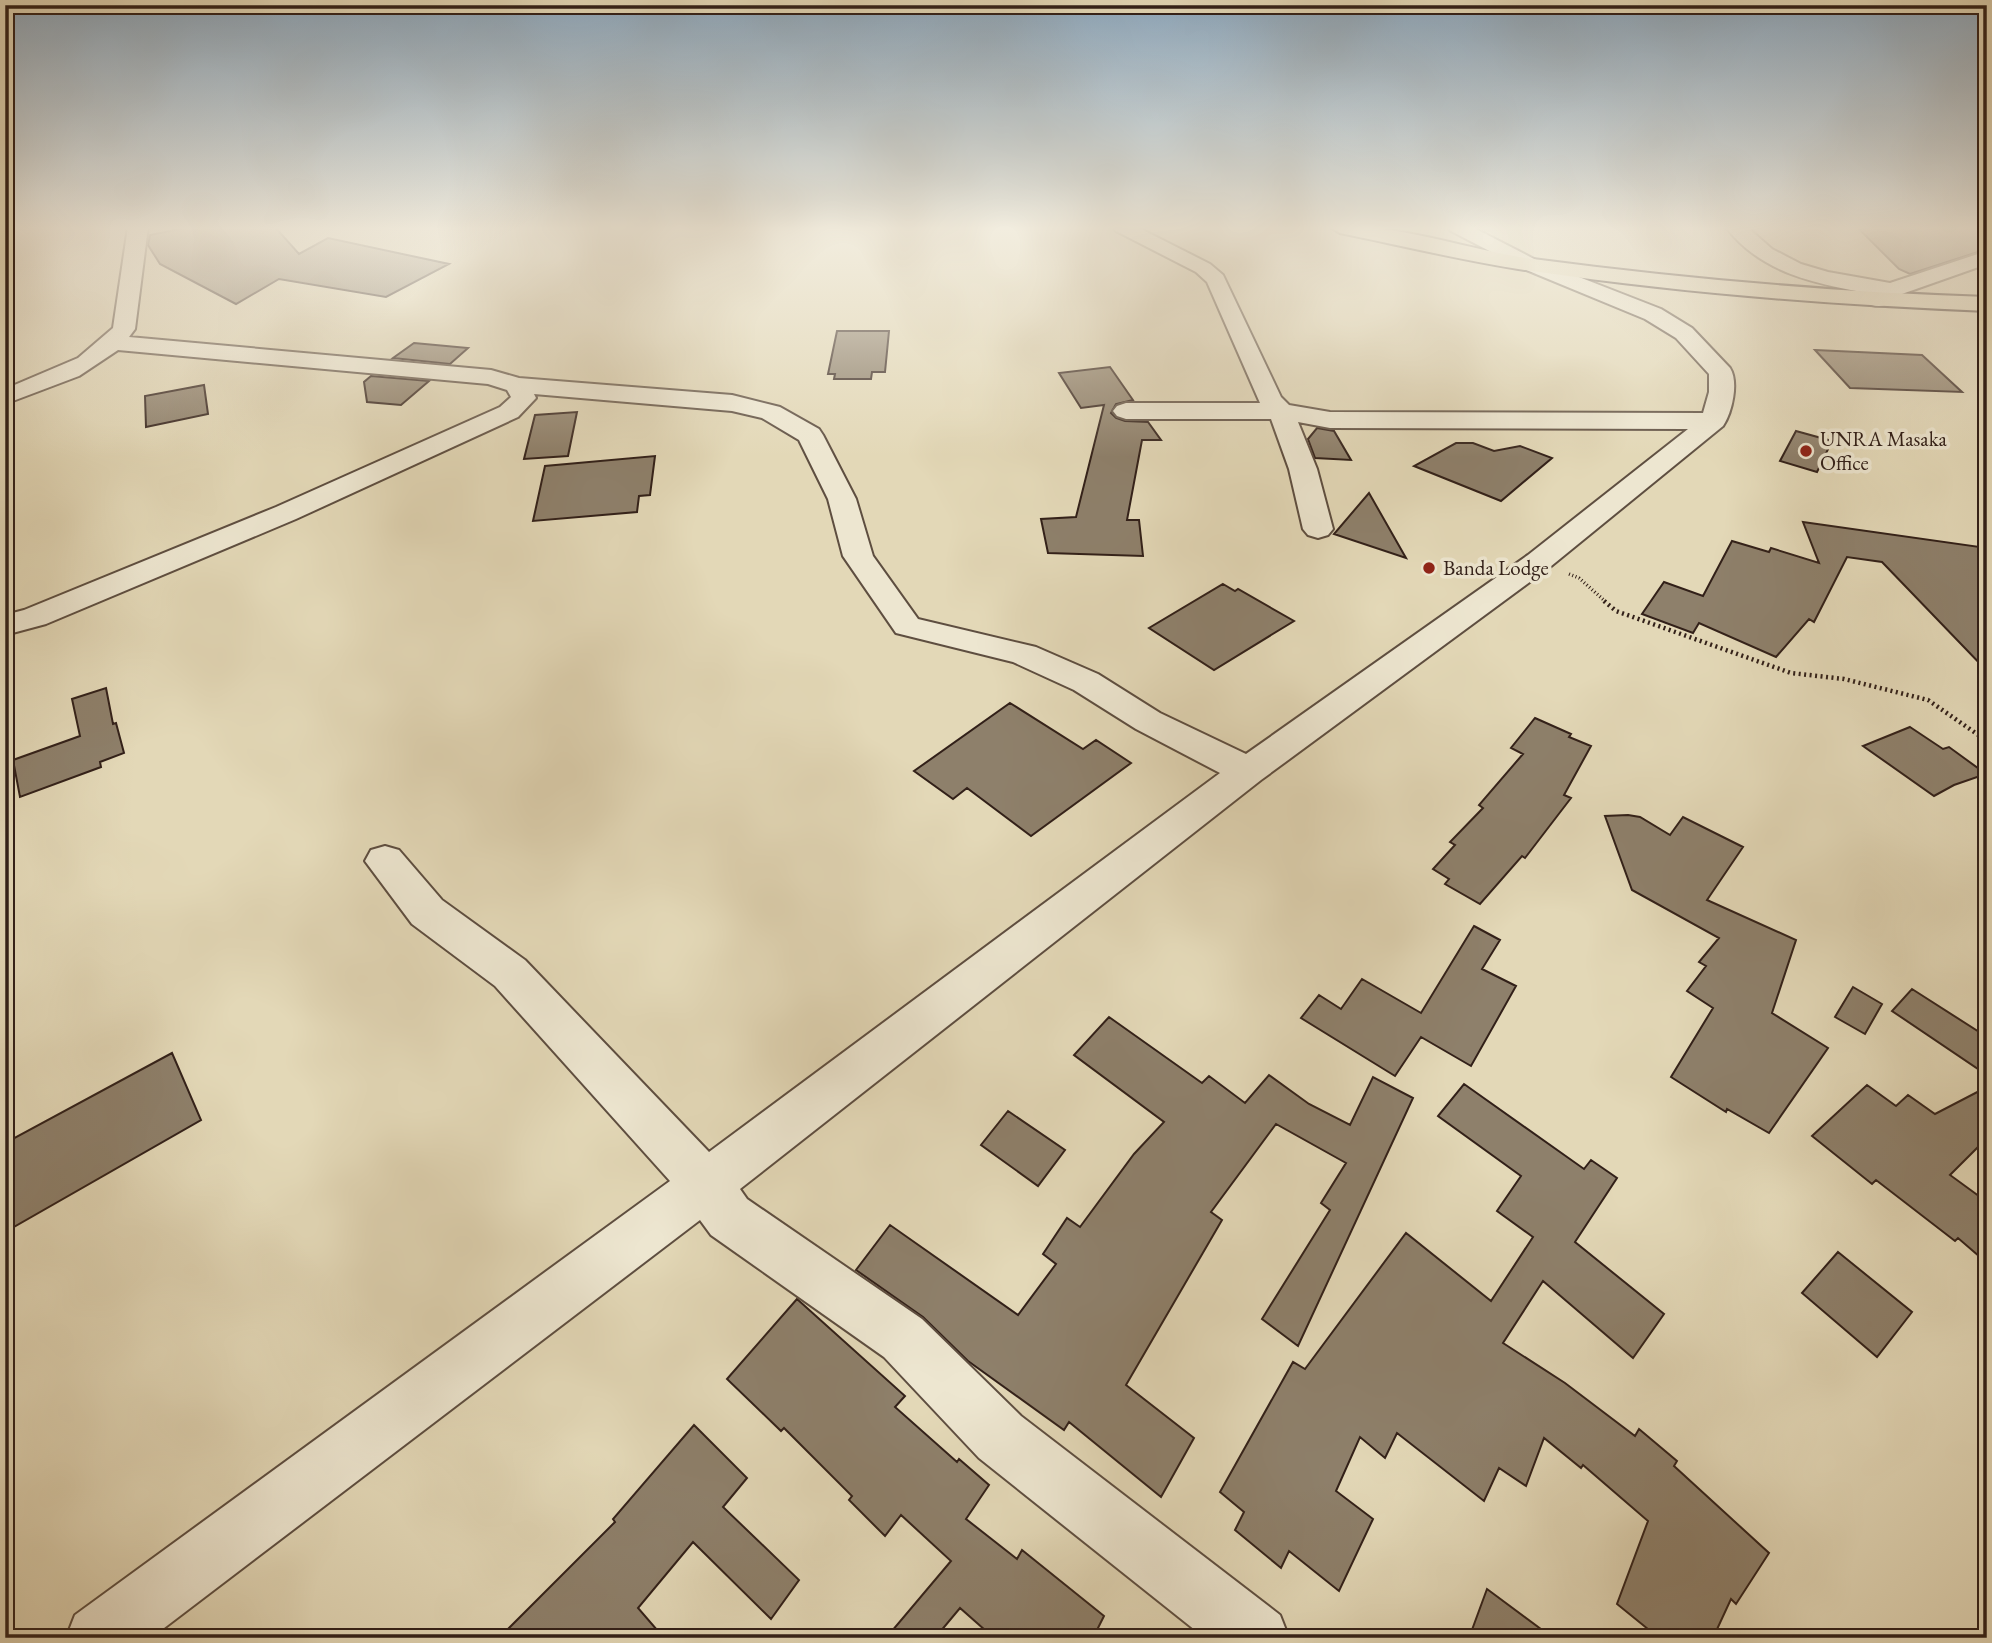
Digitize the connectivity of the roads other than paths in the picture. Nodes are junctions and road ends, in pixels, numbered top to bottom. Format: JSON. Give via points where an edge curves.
{"nodes":[{"id":1,"x":127,"y":304,"type":"edge"},
{"id":2,"x":1227,"y":304,"type":"edge"},
{"id":3,"x":1627,"y":304,"type":"edge"},
{"id":4,"x":114,"y":343,"type":"junction"},
{"id":5,"x":516,"y":384,"type":"junction"},
{"id":6,"x":5,"y":397,"type":"edge"},
{"id":7,"x":1126,"y":411,"type":"dead end"},
{"id":8,"x":1280,"y":411,"type":"junction"},
{"id":9,"x":1714,"y":421,"type":"junction"},
{"id":10,"x":1318,"y":529,"type":"dead end"},
{"id":11,"x":5,"y":625,"type":"edge"},
{"id":12,"x":1248,"y":771,"type":"junction"},
{"id":13,"x":385,"y":861,"type":"dead end"},
{"id":14,"x":706,"y":1185,"type":"junction"},
{"id":15,"x":99,"y":1638,"type":"edge"},
{"id":16,"x":1257,"y":1638,"type":"edge"}],
"edges":[{"from":1,"to":4,"type":"street","via":[[124,329]]},
{"from":2,"to":8,"type":"street","via":[[1270,400]]},
{"from":3,"to":9,"type":"street","via":[[1684,333],[1721,373]]},
{"from":4,"to":5,"type":"street","via":[[491,377]]},
{"from":4,"to":6,"type":"street","via":[[39,385]]},
{"from":5,"to":11,"type":"street","via":[[524,398],[509,412],[286,513],[35,617]]},
{"from":5,"to":12,"type":"street","via":[[693,398],[771,412],[810,435],[842,499],[858,556],[907,626],[1024,654],[1086,682],[1148,721]]},
{"from":7,"to":8,"type":"street"},
{"from":8,"to":9,"type":"street","via":[[1330,420]]},
{"from":8,"to":10,"type":"street","via":[[1303,468]]},
{"from":9,"to":12,"type":"street","via":[[1539,561]]},
{"from":12,"to":14,"type":"street"},
{"from":13,"to":14,"type":"street","via":[[427,912],[510,973]]},
{"from":14,"to":15,"type":"street"},
{"from":14,"to":16,"type":"street","via":[[729,1217],[903,1338],[1000,1437]]}]}
